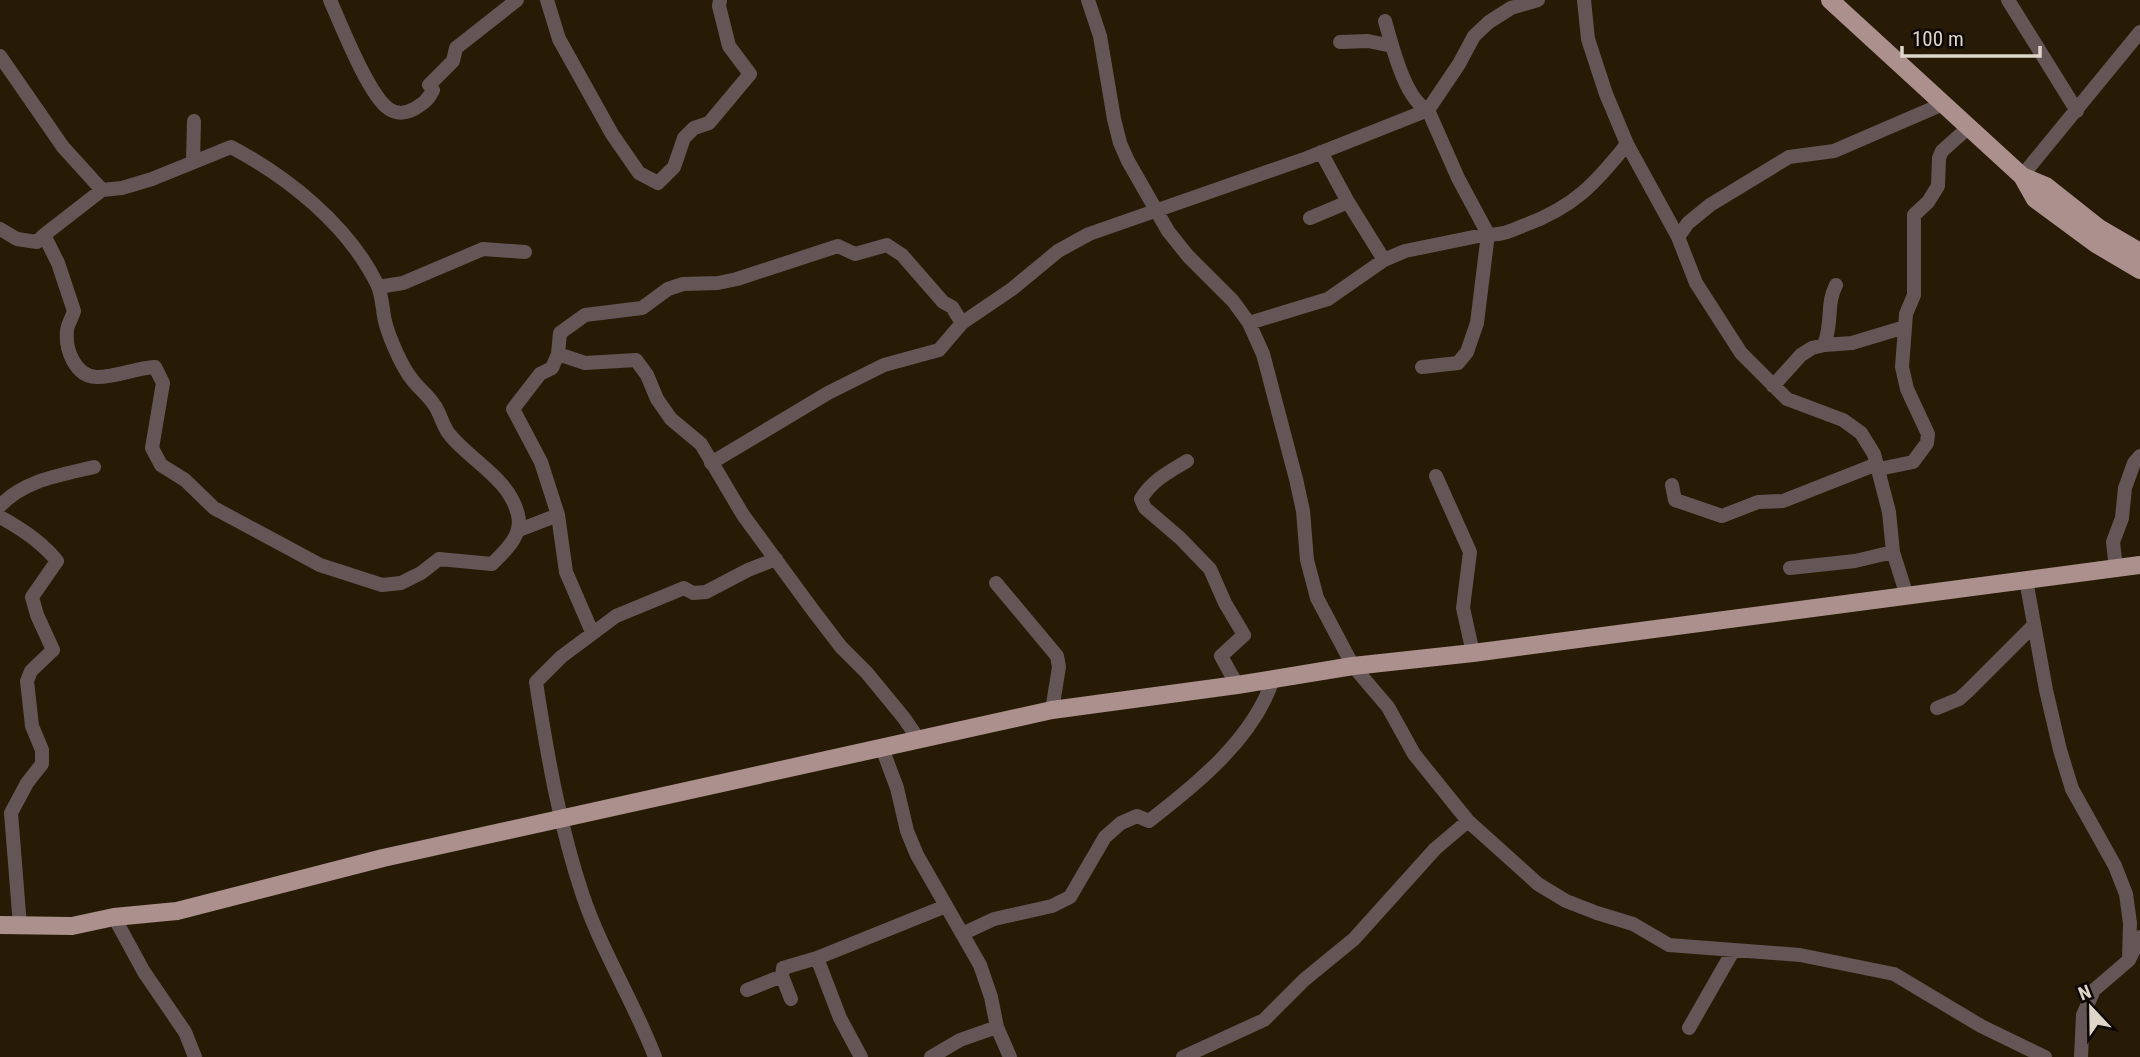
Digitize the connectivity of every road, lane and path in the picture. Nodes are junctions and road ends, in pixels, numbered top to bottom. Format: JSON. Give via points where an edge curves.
{"nodes":[{"id":1,"x":330,"y":0,"type":"edge"},
{"id":2,"x":517,"y":0,"type":"edge"},
{"id":3,"x":547,"y":0,"type":"edge"},
{"id":4,"x":720,"y":0,"type":"edge"},
{"id":5,"x":1088,"y":0,"type":"edge"},
{"id":6,"x":1538,"y":0,"type":"edge"},
{"id":7,"x":1584,"y":0,"type":"edge"},
{"id":8,"x":1830,"y":0,"type":"edge"},
{"id":9,"x":2008,"y":0,"type":"edge"},
{"id":10,"x":1385,"y":21,"type":"dead end"},
{"id":11,"x":2140,"y":32,"type":"edge"},
{"id":12,"x":1340,"y":42,"type":"dead end"},
{"id":13,"x":1392,"y":46,"type":"junction"},
{"id":14,"x":0,"y":56,"type":"edge"},
{"id":15,"x":1943,"y":104,"type":"junction"},
{"id":16,"x":1428,"y":110,"type":"junction"},
{"id":17,"x":2077,"y":111,"type":"junction"},
{"id":18,"x":194,"y":121,"type":"dead end"},
{"id":19,"x":1969,"y":127,"type":"junction"},
{"id":20,"x":1627,"y":144,"type":"junction"},
{"id":21,"x":1321,"y":152,"type":"junction"},
{"id":22,"x":194,"y":162,"type":"junction"},
{"id":23,"x":2022,"y":176,"type":"junction"},
{"id":24,"x":102,"y":190,"type":"junction"},
{"id":25,"x":1348,"y":202,"type":"junction"},
{"id":26,"x":1157,"y":210,"type":"junction"},
{"id":27,"x":1310,"y":218,"type":"dead end"},
{"id":28,"x":0,"y":229,"type":"edge"},
{"id":29,"x":1488,"y":234,"type":"junction"},
{"id":30,"x":44,"y":235,"type":"junction"},
{"id":31,"x":1678,"y":237,"type":"junction"},
{"id":32,"x":525,"y":252,"type":"dead end"},
{"id":33,"x":2140,"y":252,"type":"edge"},
{"id":34,"x":1384,"y":260,"type":"junction"},
{"id":35,"x":2140,"y":270,"type":"edge"},
{"id":36,"x":1836,"y":285,"type":"dead end"},
{"id":37,"x":378,"y":286,"type":"junction"},
{"id":38,"x":962,"y":323,"type":"junction"},
{"id":39,"x":1249,"y":323,"type":"junction"},
{"id":40,"x":1905,"y":327,"type":"junction"},
{"id":41,"x":1824,"y":345,"type":"junction"},
{"id":42,"x":558,"y":354,"type":"junction"},
{"id":43,"x":1422,"y":367,"type":"dead end"},
{"id":44,"x":1773,"y":386,"type":"junction"},
{"id":45,"x":2140,"y":456,"type":"edge"},
{"id":46,"x":1187,"y":461,"type":"dead end"},
{"id":47,"x":711,"y":463,"type":"junction"},
{"id":48,"x":1878,"y":466,"type":"junction"},
{"id":49,"x":94,"y":467,"type":"dead end"},
{"id":50,"x":1436,"y":476,"type":"dead end"},
{"id":51,"x":1672,"y":485,"type":"dead end"},
{"id":52,"x":0,"y":506,"type":"edge"},
{"id":53,"x":558,"y":515,"type":"junction"},
{"id":54,"x":0,"y":517,"type":"edge"},
{"id":55,"x":519,"y":530,"type":"junction"},
{"id":56,"x":1893,"y":552,"type":"junction"},
{"id":57,"x":776,"y":559,"type":"junction"},
{"id":58,"x":2140,"y":565,"type":"edge"},
{"id":59,"x":1790,"y":568,"type":"dead end"},
{"id":60,"x":2116,"y":568,"type":"junction"},
{"id":61,"x":2026,"y":580,"type":"junction"},
{"id":62,"x":996,"y":583,"type":"dead end"},
{"id":63,"x":1907,"y":596,"type":"junction"},
{"id":64,"x":2034,"y":625,"type":"junction"},
{"id":65,"x":593,"y":632,"type":"junction"},
{"id":66,"x":1473,"y":653,"type":"junction"},
{"id":67,"x":1353,"y":666,"type":"junction"},
{"id":68,"x":1273,"y":679,"type":"junction"},
{"id":69,"x":1237,"y":685,"type":"junction"},
{"id":70,"x":1937,"y":708,"type":"dead end"},
{"id":71,"x":1052,"y":710,"type":"junction"},
{"id":72,"x":919,"y":740,"type":"junction"},
{"id":73,"x":882,"y":748,"type":"junction"},
{"id":74,"x":5,"y":812,"type":"edge"},
{"id":75,"x":562,"y":819,"type":"junction"},
{"id":76,"x":1468,"y":821,"type":"junction"},
{"id":77,"x":946,"y":906,"type":"junction"},
{"id":78,"x":114,"y":917,"type":"junction"},
{"id":79,"x":0,"y":925,"type":"edge"},
{"id":80,"x":20,"y":926,"type":"junction"},
{"id":81,"x":962,"y":934,"type":"junction"},
{"id":82,"x":2140,"y":937,"type":"edge"},
{"id":83,"x":1733,"y":951,"type":"junction"},
{"id":84,"x":817,"y":958,"type":"junction"},
{"id":85,"x":2129,"y":960,"type":"junction"},
{"id":86,"x":782,"y":976,"type":"junction"},
{"id":87,"x":747,"y":990,"type":"dead end"},
{"id":88,"x":791,"y":999,"type":"dead end"},
{"id":89,"x":997,"y":1027,"type":"junction"},
{"id":90,"x":1689,"y":1028,"type":"dead end"},
{"id":91,"x":195,"y":1057,"type":"edge"},
{"id":92,"x":655,"y":1057,"type":"edge"},
{"id":93,"x":861,"y":1057,"type":"edge"},
{"id":94,"x":931,"y":1057,"type":"edge"},
{"id":95,"x":1010,"y":1057,"type":"edge"},
{"id":96,"x":1183,"y":1057,"type":"edge"},
{"id":97,"x":2045,"y":1057,"type":"edge"},
{"id":98,"x":2081,"y":1057,"type":"edge"}],
"edges":[{"from":1,"to":2,"type":"street","via":[[372,91],[389,109],[401,114],[428,100],[433,90],[429,85],[453,61],[456,48]]},
{"from":3,"to":4,"type":"street","via":[[559,39],[612,134],[639,173],[658,183],[674,167],[684,138],[709,123],[750,74],[729,46]]},
{"from":5,"to":26,"type":"street","via":[[1100,36],[1120,143]]},
{"from":6,"to":16,"type":"street","via":[[1511,8],[1474,36]]},
{"from":7,"to":20,"type":"street","via":[[1588,39]]},
{"from":8,"to":15,"type":"main road"},
{"from":9,"to":17,"type":"street"},
{"from":10,"to":13,"type":"street"},
{"from":11,"to":17,"type":"street"},
{"from":12,"to":13,"type":"street"},
{"from":13,"to":16,"type":"street","via":[[1407,84],[1420,107]]},
{"from":14,"to":24,"type":"street","via":[[63,147]]},
{"from":15,"to":19,"type":"main road"},
{"from":15,"to":31,"type":"street","via":[[1835,151],[1790,157],[1710,205]]},
{"from":16,"to":21,"type":"street"},
{"from":16,"to":29,"type":"street"},
{"from":17,"to":23,"type":"street"},
{"from":18,"to":22,"type":"street"},
{"from":19,"to":23,"type":"main road"},
{"from":19,"to":40,"type":"street","via":[[1942,151],[1938,186],[1914,215],[1914,295]]},
{"from":20,"to":29,"type":"street","via":[[1583,194],[1552,215],[1498,235]]},
{"from":20,"to":31,"type":"street"},
{"from":21,"to":25,"type":"street"},
{"from":21,"to":26,"type":"street"},
{"from":22,"to":24,"type":"street","via":[[152,179]]},
{"from":22,"to":37,"type":"street","via":[[231,147],[261,163],[332,222]]},
{"from":23,"to":33,"type":"main road","via":[[2046,186],[2099,228]]},
{"from":23,"to":35,"type":"main road","via":[[2035,199]]},
{"from":24,"to":30,"type":"street"},
{"from":25,"to":27,"type":"street"},
{"from":25,"to":34,"type":"street"},
{"from":26,"to":38,"type":"street","via":[[1089,234],[1058,251]]},
{"from":26,"to":39,"type":"street","via":[[1175,239]]},
{"from":28,"to":30,"type":"street","via":[[28,242],[37,242]]},
{"from":29,"to":34,"type":"street","via":[[1405,251]]},
{"from":29,"to":43,"type":"street","via":[[1478,323],[1467,352],[1458,363]]},
{"from":30,"to":55,"type":"street","via":[[74,311],[66,329],[74,365],[96,377],[155,367],[163,383],[152,448],[161,465],[233,520],[320,565],[382,585],[401,583],[439,559],[492,564]]},
{"from":31,"to":44,"type":"street","via":[[1696,283],[1741,353]]},
{"from":32,"to":37,"type":"street","via":[[483,249],[403,283]]},
{"from":34,"to":39,"type":"street","via":[[1328,299]]},
{"from":36,"to":41,"type":"street","via":[[1830,296],[1831,320]]},
{"from":37,"to":55,"type":"street","via":[[386,327],[409,377],[435,405],[449,433],[513,500]]},
{"from":38,"to":42,"type":"street","via":[[952,307],[887,245],[855,254],[838,246],[737,279],[683,284],[668,289],[642,309],[585,315],[560,333]]},
{"from":38,"to":47,"type":"street","via":[[939,350],[884,365]]},
{"from":39,"to":67,"type":"street","via":[[1263,354],[1296,479],[1317,598]]},
{"from":40,"to":41,"type":"street","via":[[1852,343]]},
{"from":40,"to":48,"type":"street","via":[[1902,367],[1927,443],[1913,462]]},
{"from":41,"to":44,"type":"street","via":[[1801,355]]},
{"from":42,"to":47,"type":"street","via":[[586,363],[636,360],[671,419],[701,444]]},
{"from":42,"to":53,"type":"street","via":[[552,368],[540,374],[513,409],[541,462]]},
{"from":44,"to":48,"type":"street","via":[[1787,399],[1843,420],[1861,433]]},
{"from":45,"to":60,"type":"street","via":[[2125,488],[2122,518],[2113,542]]},
{"from":46,"to":69,"type":"street","via":[[1146,489],[1141,499],[1210,569],[1244,635],[1221,656]]},
{"from":47,"to":57,"type":"street"},
{"from":48,"to":51,"type":"street","via":[[1783,501],[1758,502],[1723,516],[1675,500]]},
{"from":48,"to":56,"type":"street"},
{"from":49,"to":52,"type":"street","via":[[34,483]]},
{"from":50,"to":66,"type":"street","via":[[1469,552],[1463,608]]},
{"from":53,"to":55,"type":"street"},
{"from":53,"to":65,"type":"street","via":[[566,572]]},
{"from":54,"to":74,"type":"street","via":[[20,528],[57,561],[32,597],[53,650],[27,681],[42,764]]},
{"from":56,"to":59,"type":"street"},
{"from":56,"to":63,"type":"street"},
{"from":57,"to":65,"type":"street","via":[[706,592],[684,588],[616,616]]},
{"from":57,"to":72,"type":"street","via":[[841,647]]},
{"from":58,"to":60,"type":"main road"},
{"from":60,"to":61,"type":"main road"},
{"from":61,"to":63,"type":"main road"},
{"from":61,"to":64,"type":"street"},
{"from":62,"to":71,"type":"street","via":[[1056,656],[1059,667]]},
{"from":63,"to":66,"type":"main road"},
{"from":64,"to":70,"type":"street","via":[[1968,691]]},
{"from":64,"to":85,"type":"street","via":[[2072,789],[2126,894]]},
{"from":65,"to":75,"type":"street","via":[[536,682]]},
{"from":66,"to":67,"type":"main road"},
{"from":67,"to":68,"type":"main road"},
{"from":67,"to":76,"type":"street","via":[[1388,707],[1415,754]]},
{"from":68,"to":69,"type":"main road"},
{"from":68,"to":81,"type":"street","via":[[1266,700],[1238,740],[1182,796],[1149,821],[1138,816],[1105,836],[1070,897],[1052,906],[994,919]]},
{"from":69,"to":71,"type":"main road"},
{"from":71,"to":72,"type":"main road"},
{"from":72,"to":73,"type":"main road"},
{"from":73,"to":75,"type":"main road"},
{"from":73,"to":77,"type":"street","via":[[916,855]]},
{"from":74,"to":80,"type":"street"},
{"from":75,"to":78,"type":"main road","via":[[383,858],[177,911]]},
{"from":75,"to":92,"type":"street","via":[[583,897]]},
{"from":76,"to":83,"type":"street","via":[[1538,884],[1566,901],[1633,924],[1670,945]]},
{"from":76,"to":96,"type":"street","via":[[1434,849],[1354,939],[1264,1020]]},
{"from":77,"to":81,"type":"street"},
{"from":77,"to":84,"type":"street"},
{"from":78,"to":80,"type":"main road","via":[[72,926]]},
{"from":78,"to":91,"type":"street","via":[[185,1032]]},
{"from":79,"to":80,"type":"main road"},
{"from":81,"to":89,"type":"street","via":[[980,965]]},
{"from":82,"to":85,"type":"street"},
{"from":83,"to":90,"type":"street"},
{"from":83,"to":97,"type":"street","via":[[1800,955],[1894,974],[1981,1026]]},
{"from":84,"to":86,"type":"street","via":[[783,968]]},
{"from":84,"to":93,"type":"street"},
{"from":85,"to":98,"type":"street","via":[[2094,990],[2083,1015]]},
{"from":86,"to":87,"type":"street"},
{"from":86,"to":88,"type":"street"},
{"from":89,"to":94,"type":"street"},
{"from":89,"to":95,"type":"street"}]}
